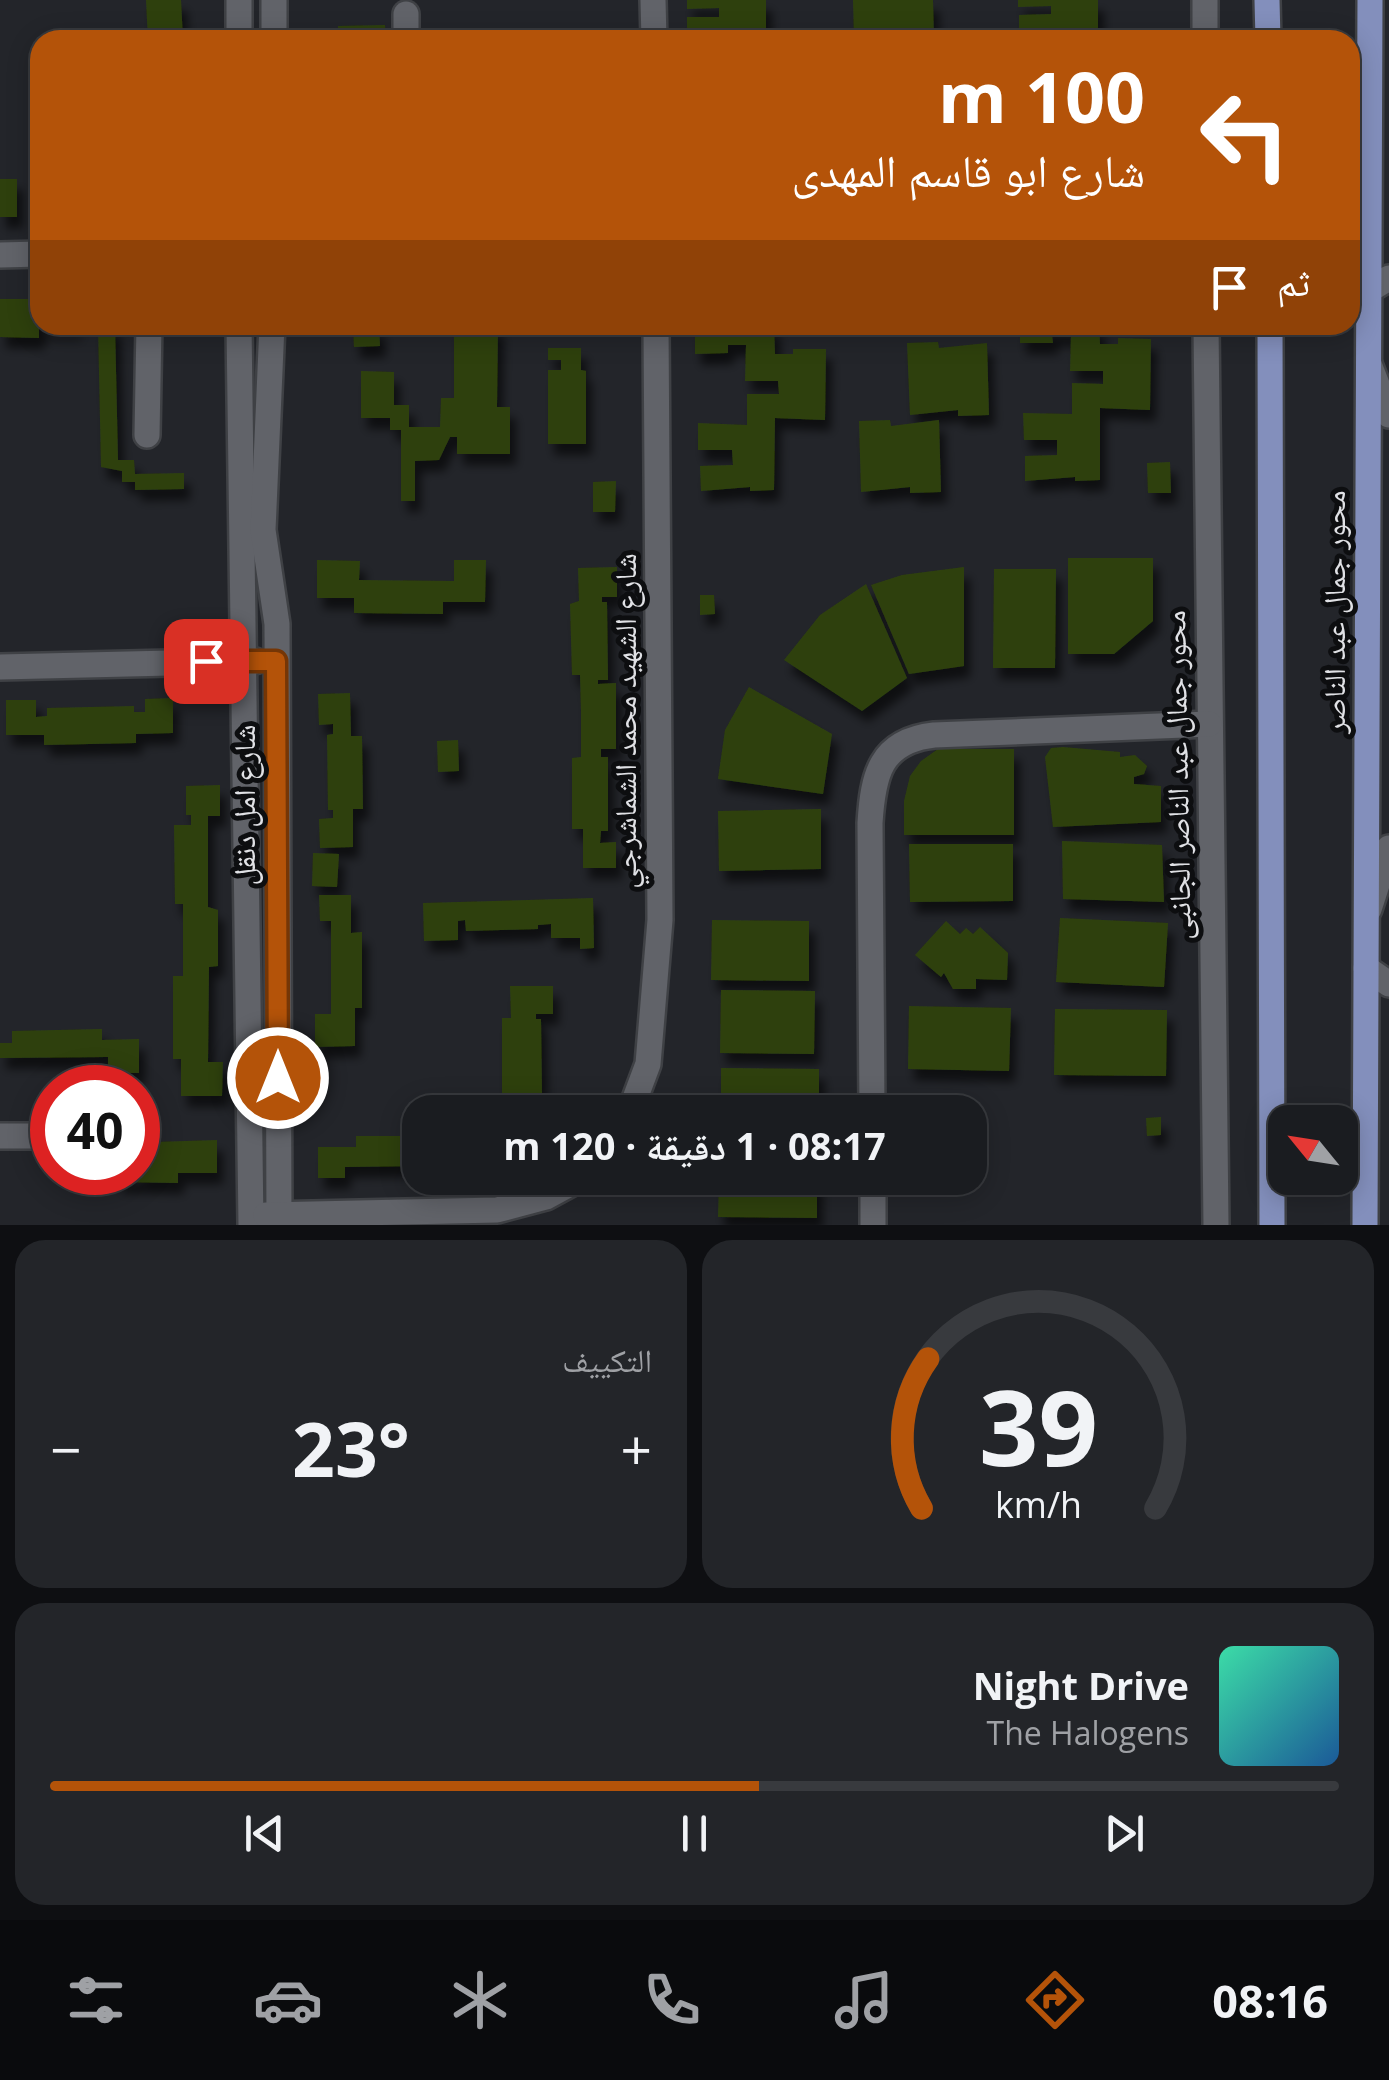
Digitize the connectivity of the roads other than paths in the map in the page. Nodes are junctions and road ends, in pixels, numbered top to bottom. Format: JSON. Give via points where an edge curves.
{"nodes":[{"id":1,"x":239,"y":0,"type":"edge"},
{"id":2,"x":274,"y":0,"type":"edge"},
{"id":3,"x":654,"y":0,"type":"edge"},
{"id":4,"x":1204,"y":0,"type":"edge"},
{"id":5,"x":1266,"y":0,"type":"edge"},
{"id":6,"x":1370,"y":0,"type":"edge"},
{"id":7,"x":406,"y":14,"type":"dead end"},
{"id":8,"x":240,"y":30,"type":"edge"},
{"id":9,"x":274,"y":30,"type":"edge"},
{"id":10,"x":406,"y":30,"type":"edge"},
{"id":11,"x":654,"y":30,"type":"edge"},
{"id":12,"x":1204,"y":30,"type":"edge"},
{"id":13,"x":1268,"y":30,"type":"edge"},
{"id":14,"x":30,"y":254,"type":"edge"},
{"id":15,"x":0,"y":255,"type":"edge"},
{"id":16,"x":1379,"y":284,"type":"edge"},
{"id":17,"x":149,"y":335,"type":"edge"},
{"id":18,"x":239,"y":335,"type":"edge"},
{"id":19,"x":272,"y":335,"type":"edge"},
{"id":20,"x":656,"y":335,"type":"edge"},
{"id":21,"x":1206,"y":335,"type":"edge"},
{"id":22,"x":1270,"y":335,"type":"edge"},
{"id":23,"x":1369,"y":363,"type":"junction"},
{"id":24,"x":1389,"y":415,"type":"edge"},
{"id":25,"x":147,"y":435,"type":"dead end"},
{"id":26,"x":242,"y":660,"type":"junction"},
{"id":27,"x":276,"y":661,"type":"junction"},
{"id":28,"x":0,"y":667,"type":"edge"},
{"id":29,"x":1209,"y":724,"type":"junction"},
{"id":30,"x":1389,"y":848,"type":"edge"},
{"id":31,"x":1366,"y":919,"type":"junction"},
{"id":32,"x":1366,"y":968,"type":"junction"},
{"id":33,"x":1389,"y":984,"type":"edge"},
{"id":34,"x":636,"y":1095,"type":"edge"},
{"id":35,"x":872,"y":1095,"type":"edge"},
{"id":36,"x":0,"y":1136,"type":"edge"},
{"id":37,"x":30,"y":1136,"type":"edge"},
{"id":38,"x":548,"y":1195,"type":"edge"},
{"id":39,"x":873,"y":1195,"type":"edge"},
{"id":40,"x":251,"y":1220,"type":"edge"},
{"id":41,"x":279,"y":1220,"type":"edge"},
{"id":42,"x":873,"y":1225,"type":"edge"},
{"id":43,"x":1216,"y":1225,"type":"edge"},
{"id":44,"x":1272,"y":1225,"type":"edge"},
{"id":45,"x":1366,"y":1225,"type":"edge"}],
"edges":[{"from":1,"to":8,"type":"street"},
{"from":2,"to":9,"type":"street"},
{"from":3,"to":11,"type":"street"},
{"from":4,"to":12,"type":"street"},
{"from":5,"to":13,"type":"main road"},
{"from":6,"to":16,"type":"main road","name":"محور جمال عبد الناصر"},
{"from":7,"to":10,"type":"street"},
{"from":14,"to":15,"type":"street"},
{"from":16,"to":23,"type":"main road","name":"محور جمال عبد الناصر"},
{"from":17,"to":25,"type":"street"},
{"from":18,"to":26,"type":"street","name":"شارع امل دنقل"},
{"from":19,"to":27,"type":"street","name":"شارع امل دنقل","via":[[263,530]]},
{"from":20,"to":34,"type":"street","name":"شارع الشهيد محمد الشماشرجي","via":[[660,920],[648,1064]]},
{"from":21,"to":29,"type":"street","name":"محور جمال عبد الناصر الجانبى"},
{"from":22,"to":44,"type":"main road"},
{"from":23,"to":24,"type":"street"},
{"from":23,"to":31,"type":"main road","name":"محور جمال عبد الناصر"},
{"from":26,"to":27,"type":"street"},
{"from":26,"to":28,"type":"street"},
{"from":26,"to":40,"type":"street","name":"شارع امل دنقل"},
{"from":27,"to":41,"type":"street","name":"شارع امل دنقل"},
{"from":29,"to":35,"type":"street","via":[[934,735],[896,746],[872,798]]},
{"from":29,"to":43,"type":"street","name":"محور جمال عبد الناصر الجانبى"},
{"from":30,"to":31,"type":"street"},
{"from":31,"to":32,"type":"main road","name":"محور جمال عبد الناصر"},
{"from":32,"to":33,"type":"street"},
{"from":32,"to":45,"type":"main road","name":"محور جمال عبد الناصر"},
{"from":36,"to":37,"type":"street"},
{"from":38,"to":41,"type":"street","via":[[498,1210]]},
{"from":39,"to":42,"type":"street"},
{"from":40,"to":41,"type":"street"}]}
